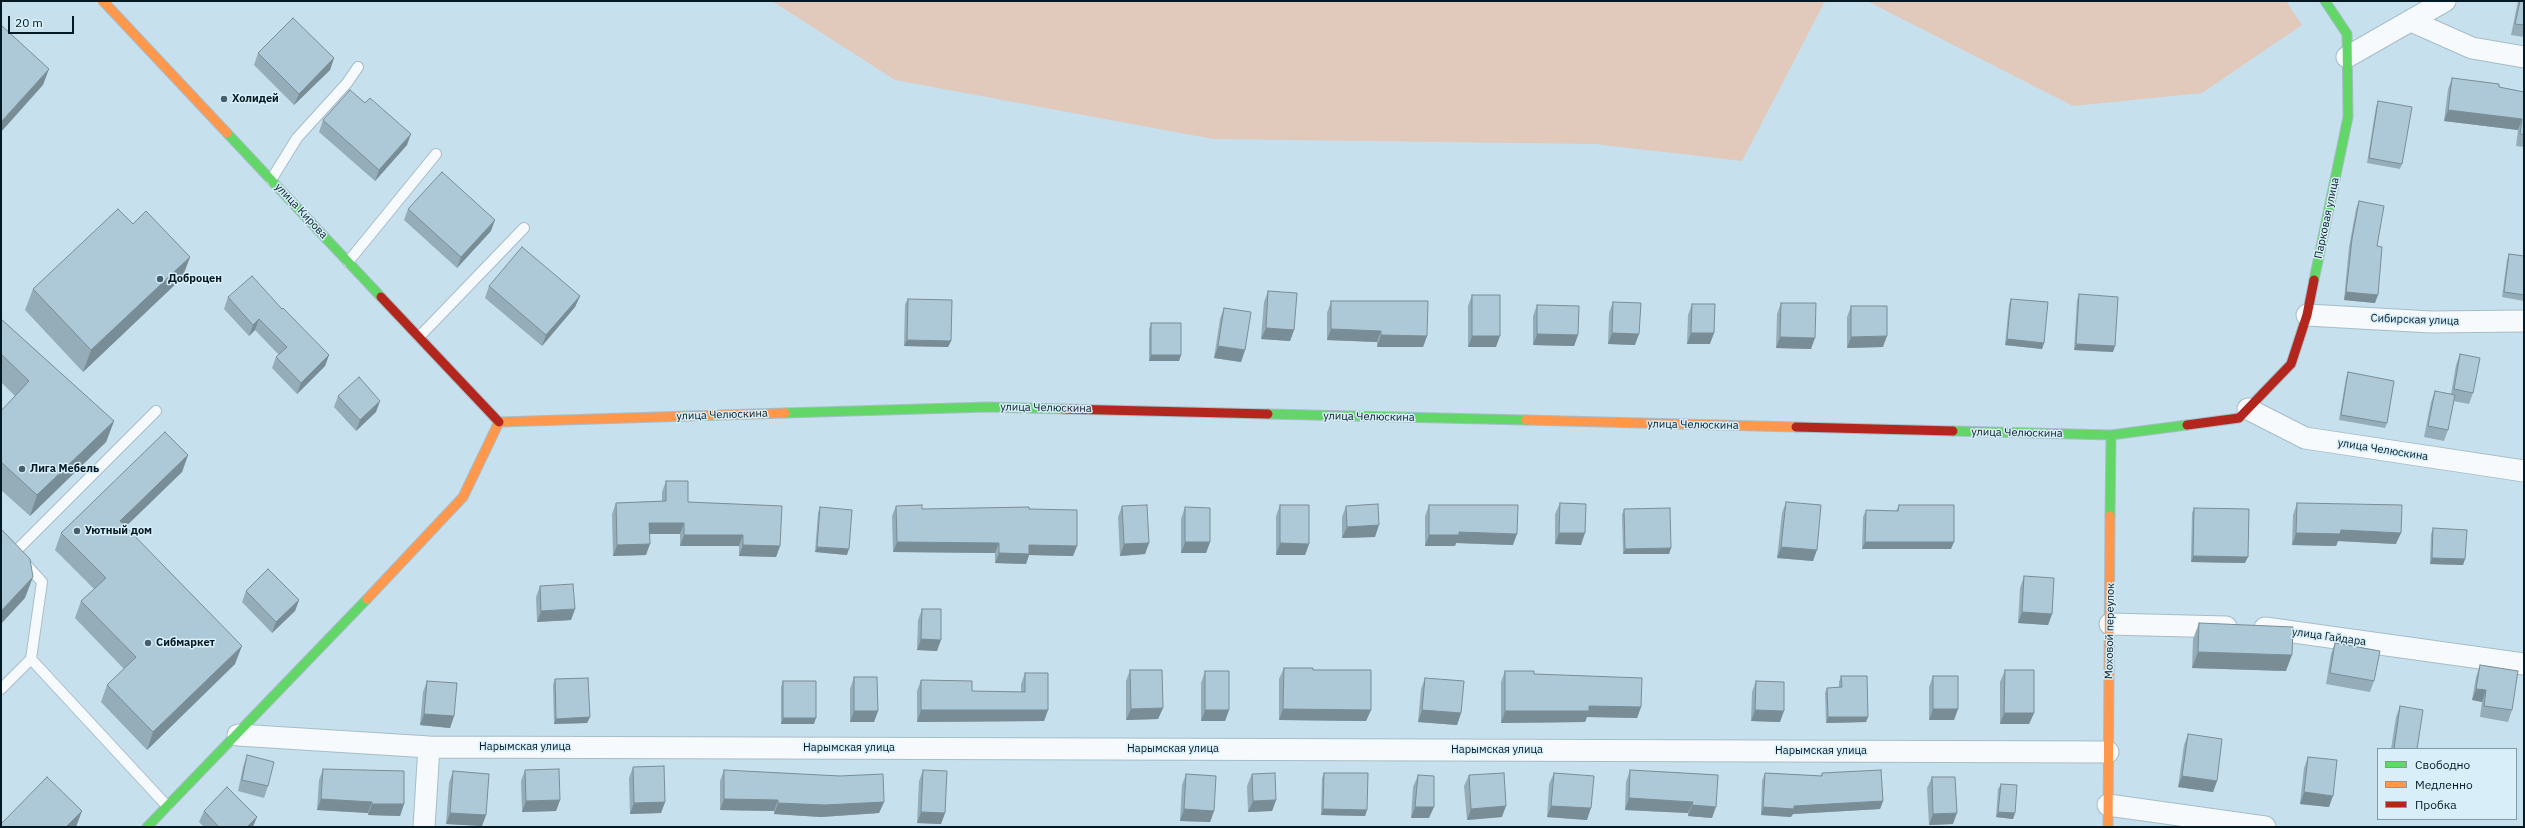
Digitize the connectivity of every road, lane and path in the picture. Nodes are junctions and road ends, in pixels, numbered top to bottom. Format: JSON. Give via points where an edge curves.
{"nodes":[{"id":1,"x":103,"y":1,"type":"edge"},
{"id":2,"x":2325,"y":1,"type":"edge"},
{"id":3,"x":2445,"y":1,"type":"edge"},
{"id":4,"x":2411,"y":21,"type":"junction"},
{"id":5,"x":2347,"y":57,"type":"junction"},
{"id":6,"x":2524,"y":57,"type":"edge"},
{"id":7,"x":358,"y":67,"type":"dead end"},
{"id":8,"x":436,"y":154,"type":"dead end"},
{"id":9,"x":271,"y":180,"type":"junction"},
{"id":10,"x":524,"y":228,"type":"dead end"},
{"id":11,"x":348,"y":262,"type":"junction"},
{"id":12,"x":2307,"y":315,"type":"junction"},
{"id":13,"x":2524,"y":321,"type":"edge"},
{"id":14,"x":419,"y":337,"type":"junction"},
{"id":15,"x":156,"y":411,"type":"dead end"},
{"id":16,"x":2243,"y":413,"type":"junction"},
{"id":17,"x":499,"y":422,"type":"junction"},
{"id":18,"x":2111,"y":435,"type":"junction"},
{"id":19,"x":2524,"y":471,"type":"edge"},
{"id":20,"x":6,"y":542,"type":"edge"},
{"id":21,"x":15,"y":552,"type":"junction"},
{"id":22,"x":2110,"y":624,"type":"junction"},
{"id":23,"x":31,"y":659,"type":"junction"},
{"id":24,"x":2524,"y":664,"type":"edge"},
{"id":25,"x":1,"y":689,"type":"edge"},
{"id":26,"x":238,"y":735,"type":"junction"},
{"id":27,"x":429,"y":747,"type":"junction"},
{"id":28,"x":2108,"y":752,"type":"junction"},
{"id":29,"x":2108,"y":804,"type":"junction"},
{"id":30,"x":167,"y":806,"type":"junction"},
{"id":31,"x":147,"y":827,"type":"edge"},
{"id":32,"x":424,"y":827,"type":"edge"},
{"id":33,"x":2108,"y":827,"type":"edge"},
{"id":34,"x":2265,"y":827,"type":"edge"}],
"edges":[{"from":1,"to":9,"type":"street","name":"улица Кирова"},
{"from":2,"to":5,"type":"street","name":"Парковая улица","via":[[2347,34]]},
{"from":3,"to":4,"type":"street"},
{"from":4,"to":5,"type":"street"},
{"from":4,"to":6,"type":"street","via":[[2472,48]]},
{"from":5,"to":12,"type":"street","name":"Парковая улица","via":[[2348,117]]},
{"from":7,"to":9,"type":"lane","via":[[348,83],[297,138]]},
{"from":8,"to":11,"type":"lane"},
{"from":9,"to":11,"type":"street","name":"улица Кирова"},
{"from":10,"to":14,"type":"lane"},
{"from":11,"to":14,"type":"street","name":"улица Кирова"},
{"from":12,"to":13,"type":"street","name":"Сибирская улица","via":[[2431,322]]},
{"from":12,"to":16,"type":"street","name":"Парковая улица","via":[[2291,364]]},
{"from":14,"to":17,"type":"street","name":"улица Кирова"},
{"from":15,"to":21,"type":"lane"},
{"from":16,"to":18,"type":"street","name":"улица Челюскина"},
{"from":16,"to":19,"type":"street","name":"улица Челюскина","via":[[2305,438]]},
{"from":17,"to":18,"type":"street","name":"улица Челюскина","via":[[988,407]]},
{"from":17,"to":26,"type":"street","via":[[463,497]]},
{"from":18,"to":22,"type":"street","name":"Моховой переулок"},
{"from":20,"to":21,"type":"lane"},
{"from":21,"to":23,"type":"lane","via":[[42,582]]},
{"from":22,"to":24,"type":"street","name":"улица Гайдара","via":[[2261,628]]},
{"from":22,"to":28,"type":"street","name":"Моховой переулок"},
{"from":23,"to":25,"type":"lane"},
{"from":23,"to":30,"type":"lane"},
{"from":26,"to":27,"type":"street","name":"Нарымская улица"},
{"from":26,"to":30,"type":"street"},
{"from":27,"to":28,"type":"street","name":"Нарымская улица"},
{"from":27,"to":32,"type":"street"},
{"from":28,"to":29,"type":"street","name":"Моховой переулок"},
{"from":29,"to":33,"type":"street","name":"Моховой переулок"},
{"from":29,"to":34,"type":"street"},
{"from":30,"to":31,"type":"street"}]}
